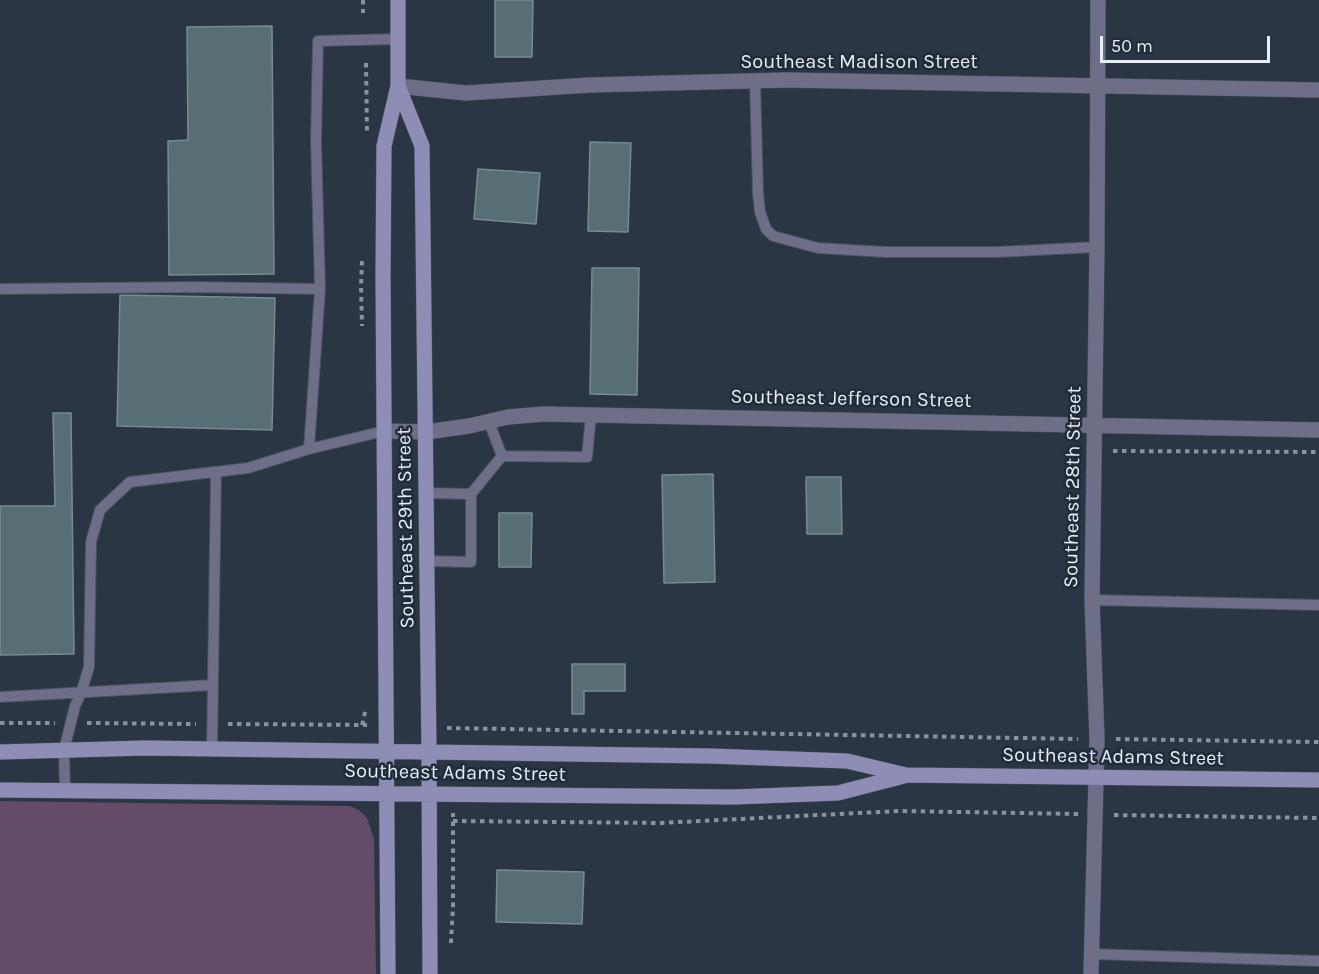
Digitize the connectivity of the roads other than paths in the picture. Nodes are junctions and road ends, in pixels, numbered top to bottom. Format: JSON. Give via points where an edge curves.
{"nodes":[{"id":1,"x":398,"y":0,"type":"edge"},
{"id":2,"x":1098,"y":0,"type":"edge"},
{"id":3,"x":398,"y":39,"type":"junction"},
{"id":4,"x":755,"y":81,"type":"junction"},
{"id":5,"x":398,"y":86,"type":"junction"},
{"id":6,"x":1098,"y":86,"type":"junction"},
{"id":7,"x":1319,"y":90,"type":"edge"},
{"id":8,"x":1097,"y":247,"type":"junction"},
{"id":9,"x":0,"y":289,"type":"edge"},
{"id":10,"x":320,"y":289,"type":"junction"},
{"id":11,"x":591,"y":415,"type":"junction"},
{"id":12,"x":489,"y":422,"type":"junction"},
{"id":13,"x":1095,"y":426,"type":"junction"},
{"id":14,"x":1319,"y":430,"type":"edge"},
{"id":15,"x":384,"y":431,"type":"junction"},
{"id":16,"x":426,"y":432,"type":"junction"},
{"id":17,"x":309,"y":449,"type":"junction"},
{"id":18,"x":502,"y":456,"type":"junction"},
{"id":19,"x":216,"y":472,"type":"junction"},
{"id":20,"x":427,"y":493,"type":"junction"},
{"id":21,"x":471,"y":494,"type":"junction"},
{"id":22,"x":427,"y":561,"type":"junction"},
{"id":23,"x":1092,"y":600,"type":"junction"},
{"id":24,"x":1319,"y":605,"type":"edge"},
{"id":25,"x":213,"y":685,"type":"junction"},
{"id":26,"x":81,"y":693,"type":"junction"},
{"id":27,"x":0,"y":697,"type":"edge"},
{"id":28,"x":212,"y":749,"type":"junction"},
{"id":29,"x":64,"y":750,"type":"junction"},
{"id":30,"x":386,"y":751,"type":"junction"},
{"id":31,"x":429,"y":751,"type":"junction"},
{"id":32,"x":0,"y":752,"type":"edge"},
{"id":33,"x":906,"y":775,"type":"junction"},
{"id":34,"x":1097,"y":778,"type":"junction"},
{"id":35,"x":1319,"y":780,"type":"edge"},
{"id":36,"x":0,"y":790,"type":"edge"},
{"id":37,"x":65,"y":790,"type":"junction"},
{"id":38,"x":387,"y":794,"type":"junction"},
{"id":39,"x":430,"y":794,"type":"junction"},
{"id":40,"x":1091,"y":954,"type":"junction"},
{"id":41,"x":1319,"y":961,"type":"edge"},
{"id":42,"x":388,"y":974,"type":"edge"},
{"id":43,"x":430,"y":974,"type":"edge"},
{"id":44,"x":1091,"y":974,"type":"edge"}],
"edges":[{"from":1,"to":3,"type":"main road","name":"Southeast 29th Street"},
{"from":2,"to":6,"type":"street","name":"Southeast 28th Street"},
{"from":3,"to":5,"type":"main road","name":"Southeast 29th Street"},
{"from":3,"to":10,"type":"lane","via":[[318,42]]},
{"from":4,"to":5,"type":"street","name":"Southeast Madison Street","via":[[466,93]]},
{"from":4,"to":6,"type":"street","name":"Southeast Madison Street"},
{"from":4,"to":8,"type":"lane","via":[[760,212],[773,236],[818,248],[885,252]]},
{"from":5,"to":15,"type":"main road","name":"Southeast 29th Street","via":[[384,146]]},
{"from":5,"to":16,"type":"main road","name":"Southeast 29th Street","via":[[422,146]]},
{"from":6,"to":7,"type":"street","name":"Southeast Madison Street"},
{"from":6,"to":8,"type":"street","name":"Southeast 28th Street"},
{"from":8,"to":13,"type":"street","name":"Southeast 28th Street"},
{"from":9,"to":10,"type":"lane"},
{"from":10,"to":17,"type":"lane"},
{"from":11,"to":12,"type":"street","name":"Southeast Jefferson Street","via":[[544,414]]},
{"from":11,"to":13,"type":"street","name":"Southeast Jefferson Street"},
{"from":11,"to":18,"type":"lane","via":[[587,457]]},
{"from":12,"to":16,"type":"street","name":"Southeast Jefferson Street"},
{"from":12,"to":18,"type":"lane"},
{"from":13,"to":14,"type":"street","name":"Southeast Jefferson Street"},
{"from":13,"to":23,"type":"street","name":"Southeast 28th Street"},
{"from":15,"to":16,"type":"street","name":"Southeast Jefferson Street"},
{"from":15,"to":17,"type":"lane"},
{"from":15,"to":30,"type":"main road","name":"Southeast 29th Street"},
{"from":16,"to":20,"type":"main road","name":"Southeast 29th Street"},
{"from":17,"to":19,"type":"lane","via":[[248,468]]},
{"from":18,"to":21,"type":"lane"},
{"from":19,"to":25,"type":"lane"},
{"from":19,"to":26,"type":"lane","via":[[130,482],[100,510],[91,542],[89,667]]},
{"from":20,"to":21,"type":"lane"},
{"from":20,"to":22,"type":"main road","name":"Southeast 29th Street"},
{"from":21,"to":22,"type":"lane","via":[[471,562]]},
{"from":22,"to":31,"type":"main road","name":"Southeast 29th Street"},
{"from":23,"to":24,"type":"lane"},
{"from":23,"to":34,"type":"street","name":"Southeast 28th Street"},
{"from":25,"to":26,"type":"lane"},
{"from":25,"to":28,"type":"lane"},
{"from":26,"to":27,"type":"lane"},
{"from":26,"to":29,"type":"lane"},
{"from":28,"to":29,"type":"main road","name":"Southeast Adams Street"},
{"from":28,"to":30,"type":"main road","name":"Southeast Adams Street"},
{"from":29,"to":32,"type":"main road","name":"Southeast Adams Street"},
{"from":29,"to":37,"type":"lane"},
{"from":30,"to":31,"type":"main road","name":"Southeast Adams Street"},
{"from":30,"to":38,"type":"main road","name":"Southeast 29th Street"},
{"from":31,"to":33,"type":"main road","name":"Southeast Adams Street","via":[[848,761]]},
{"from":31,"to":39,"type":"main road","name":"Southeast 29th Street"},
{"from":33,"to":34,"type":"main road","name":"Southeast Adams Street"},
{"from":33,"to":39,"type":"main road","name":"Southeast Adams Street","via":[[838,793],[803,795]]},
{"from":34,"to":35,"type":"main road","name":"Southeast Adams Street"},
{"from":34,"to":40,"type":"street","name":"Southeast 28th Street"},
{"from":36,"to":37,"type":"main road","name":"Southeast Adams Street"},
{"from":37,"to":38,"type":"main road","name":"Southeast Adams Street"},
{"from":38,"to":39,"type":"main road","name":"Southeast Adams Street"},
{"from":38,"to":42,"type":"main road","name":"Southeast 29th Street"},
{"from":39,"to":43,"type":"main road","name":"Southeast 29th Street"},
{"from":40,"to":41,"type":"lane"},
{"from":40,"to":44,"type":"street","name":"Southeast 28th Street"}]}
